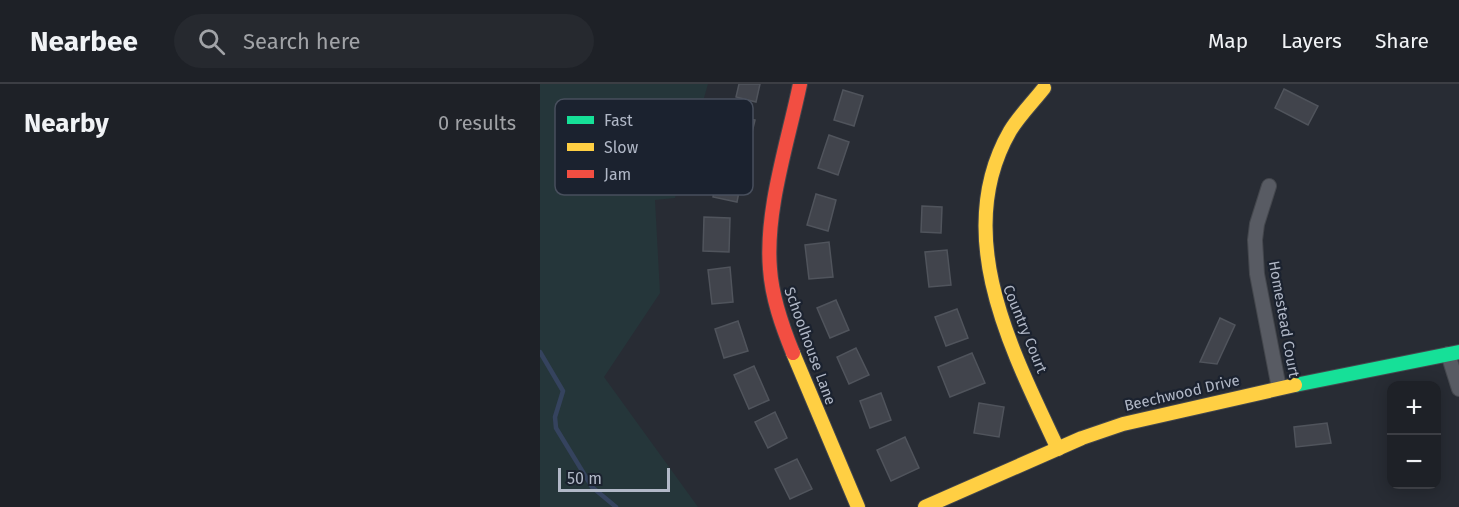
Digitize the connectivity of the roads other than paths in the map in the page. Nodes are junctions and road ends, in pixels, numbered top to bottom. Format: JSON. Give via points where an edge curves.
{"nodes":[{"id":1,"x":800,"y":84,"type":"edge"},
{"id":2,"x":1044,"y":88,"type":"dead end"},
{"id":3,"x":1269,"y":186,"type":"dead end"},
{"id":4,"x":1454,"y":353,"type":"edge"},
{"id":5,"x":1279,"y":388,"type":"junction"},
{"id":6,"x":1459,"y":389,"type":"edge"},
{"id":7,"x":1058,"y":449,"type":"junction"},
{"id":8,"x":858,"y":507,"type":"edge"},
{"id":9,"x":925,"y":507,"type":"edge"}],
"edges":[{"from":1,"to":8,"type":"street","name":"Schoolhouse Lane","via":[[771,221],[770,283],[792,354]]},
{"from":2,"to":7,"type":"street","name":"Country Court","via":[[1016,120],[1001,149],[991,183],[984,238],[993,295]]},
{"from":3,"to":5,"type":"street","name":"Homestead Court","via":[[1255,240],[1257,274]]},
{"from":4,"to":5,"type":"street","name":"Beechwood Drive"},
{"from":4,"to":6,"type":"street"},
{"from":5,"to":7,"type":"street","name":"Beechwood Drive","via":[[1123,424]]},
{"from":7,"to":9,"type":"street","name":"Beechwood Drive"}]}
